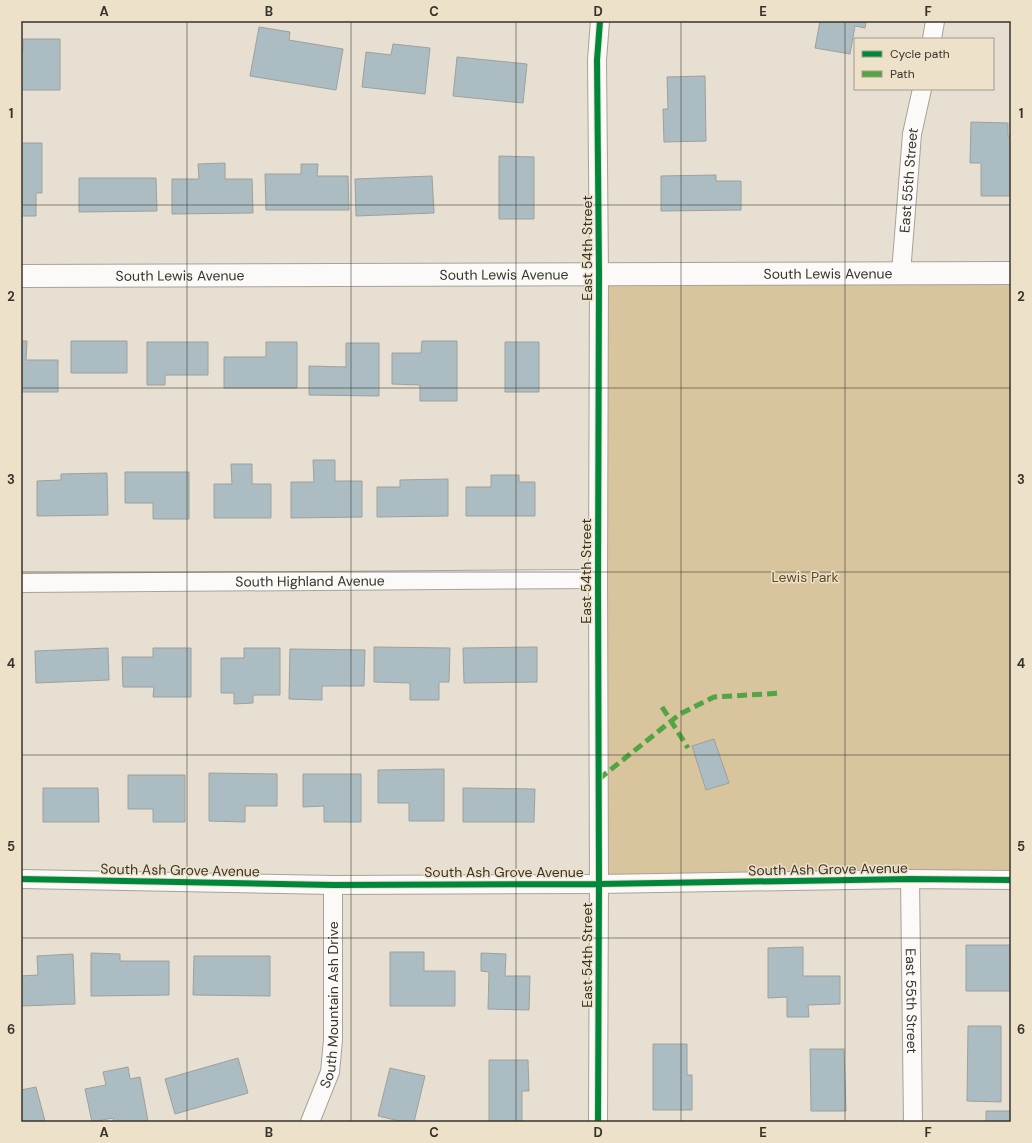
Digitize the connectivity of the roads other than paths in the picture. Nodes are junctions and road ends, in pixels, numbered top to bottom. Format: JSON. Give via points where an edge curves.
{"nodes":[{"id":1,"x":600,"y":21,"type":"edge"},
{"id":2,"x":935,"y":21,"type":"edge"},
{"id":3,"x":932,"y":38,"type":"edge"},
{"id":4,"x":922,"y":90,"type":"edge"},
{"id":5,"x":1011,"y":272,"type":"edge"},
{"id":6,"x":901,"y":273,"type":"junction"},
{"id":7,"x":599,"y":274,"type":"junction"},
{"id":8,"x":21,"y":276,"type":"edge"},
{"id":9,"x":598,"y":579,"type":"junction"},
{"id":10,"x":21,"y":583,"type":"edge"},
{"id":11,"x":21,"y":879,"type":"edge"},
{"id":12,"x":910,"y":879,"type":"junction"},
{"id":13,"x":1011,"y":880,"type":"edge"},
{"id":14,"x":599,"y":884,"type":"junction"},
{"id":15,"x":333,"y":885,"type":"junction"},
{"id":16,"x":310,"y":1122,"type":"edge"},
{"id":17,"x":598,"y":1122,"type":"edge"},
{"id":18,"x":913,"y":1122,"type":"edge"}],
"edges":[{"from":1,"to":7,"type":"street","name":"East 54th Street"},
{"from":2,"to":3,"type":"street"},
{"from":4,"to":6,"type":"street","name":"East 55th Street","via":[[912,134]]},
{"from":5,"to":6,"type":"street","name":"South Lewis Avenue"},
{"from":6,"to":7,"type":"street","name":"South Lewis Avenue"},
{"from":7,"to":8,"type":"street","name":"South Lewis Avenue"},
{"from":7,"to":9,"type":"street","name":"East 54th Street"},
{"from":9,"to":10,"type":"street","name":"South Highland Avenue"},
{"from":9,"to":14,"type":"street","name":"East 54th Street"},
{"from":11,"to":15,"type":"street","name":"South Ash Grove Avenue"},
{"from":12,"to":13,"type":"street","name":"South Ash Grove Avenue"},
{"from":12,"to":14,"type":"street","name":"South Ash Grove Avenue"},
{"from":12,"to":18,"type":"street","name":"East 55th Street"},
{"from":14,"to":15,"type":"street","name":"South Ash Grove Avenue"},
{"from":14,"to":17,"type":"street","name":"East 54th Street"},
{"from":15,"to":16,"type":"street","name":"South Mountain Ash Drive","via":[[333,1040],[330,1072]]}]}
